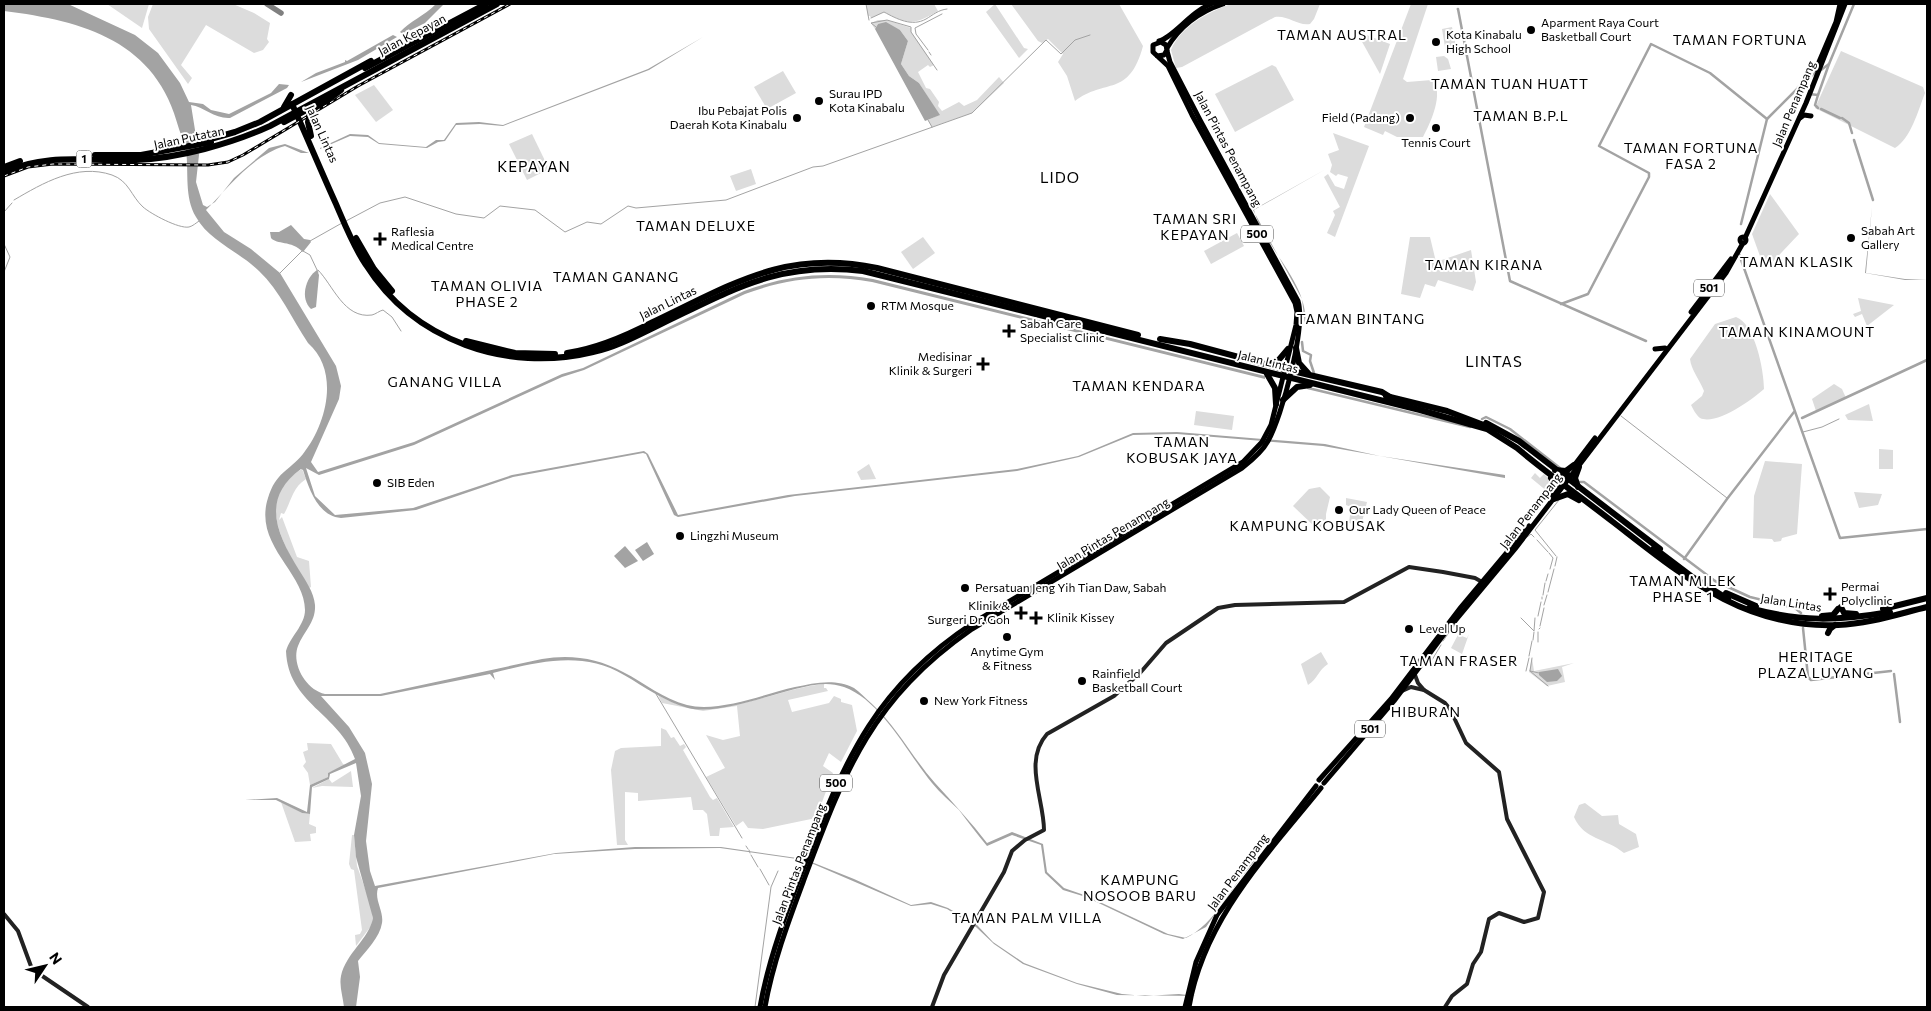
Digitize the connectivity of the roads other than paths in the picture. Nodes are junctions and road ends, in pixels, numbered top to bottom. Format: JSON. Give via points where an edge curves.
{"nodes":[{"id":1,"x":486,"y":4,"type":"edge"},
{"id":2,"x":497,"y":4,"type":"edge"},
{"id":3,"x":1211,"y":4,"type":"edge"},
{"id":4,"x":1223,"y":4,"type":"edge"},
{"id":5,"x":1840,"y":4,"type":"edge"},
{"id":6,"x":1845,"y":4,"type":"edge"},
{"id":7,"x":1158,"y":42,"type":"junction"},
{"id":8,"x":419,"y":44,"type":"junction"},
{"id":9,"x":1167,"y":49,"type":"junction"},
{"id":10,"x":396,"y":50,"type":"junction"},
{"id":11,"x":1157,"y":56,"type":"junction"},
{"id":12,"x":364,"y":71,"type":"junction"},
{"id":13,"x":291,"y":95,"type":"dead end"},
{"id":14,"x":323,"y":101,"type":"junction"},
{"id":15,"x":288,"y":106,"type":"junction"},
{"id":16,"x":1802,"y":108,"type":"junction"},
{"id":17,"x":297,"y":116,"type":"junction"},
{"id":18,"x":1811,"y":116,"type":"dead end"},
{"id":19,"x":1198,"y":121,"type":"junction"},
{"id":20,"x":1798,"y":121,"type":"junction"},
{"id":21,"x":284,"y":122,"type":"junction"},
{"id":22,"x":308,"y":133,"type":"junction"},
{"id":23,"x":199,"y":148,"type":"junction"},
{"id":24,"x":165,"y":155,"type":"junction"},
{"id":25,"x":4,"y":167,"type":"edge"},
{"id":26,"x":4,"y":172,"type":"edge"},
{"id":27,"x":1770,"y":179,"type":"junction"},
{"id":28,"x":1743,"y":241,"type":"junction"},
{"id":29,"x":1735,"y":254,"type":"junction"},
{"id":30,"x":906,"y":276,"type":"junction"},
{"id":31,"x":735,"y":282,"type":"junction"},
{"id":32,"x":748,"y":283,"type":"junction"},
{"id":33,"x":918,"y":284,"type":"junction"},
{"id":34,"x":1016,"y":303,"type":"junction"},
{"id":35,"x":1024,"y":311,"type":"junction"},
{"id":36,"x":449,"y":336,"type":"junction"},
{"id":37,"x":1143,"y":340,"type":"junction"},
{"id":38,"x":1172,"y":342,"type":"junction"},
{"id":39,"x":1296,"y":348,"type":"junction"},
{"id":40,"x":1665,"y":348,"type":"junction"},
{"id":41,"x":587,"y":349,"type":"junction"},
{"id":42,"x":1288,"y":349,"type":"junction"},
{"id":43,"x":1655,"y":349,"type":"dead end"},
{"id":44,"x":601,"y":350,"type":"junction"},
{"id":45,"x":1262,"y":363,"type":"junction"},
{"id":46,"x":1285,"y":372,"type":"junction"},
{"id":47,"x":1310,"y":374,"type":"junction"},
{"id":48,"x":1269,"y":375,"type":"junction"},
{"id":49,"x":1302,"y":378,"type":"junction"},
{"id":50,"x":1310,"y":385,"type":"junction"},
{"id":51,"x":1283,"y":392,"type":"junction"},
{"id":52,"x":1371,"y":395,"type":"junction"},
{"id":53,"x":1629,"y":397,"type":"junction"},
{"id":54,"x":1284,"y":400,"type":"junction"},
{"id":55,"x":1389,"y":400,"type":"junction"},
{"id":56,"x":1276,"y":404,"type":"junction"},
{"id":57,"x":1476,"y":423,"type":"junction"},
{"id":58,"x":1266,"y":440,"type":"junction"},
{"id":59,"x":1577,"y":466,"type":"junction"},
{"id":60,"x":1555,"y":470,"type":"junction"},
{"id":61,"x":1550,"y":478,"type":"junction"},
{"id":62,"x":1565,"y":482,"type":"junction"},
{"id":63,"x":1578,"y":487,"type":"junction"},
{"id":64,"x":1573,"y":494,"type":"junction"},
{"id":65,"x":1553,"y":497,"type":"junction"},
{"id":66,"x":1580,"y":500,"type":"junction"},
{"id":67,"x":1123,"y":539,"type":"junction"},
{"id":68,"x":1109,"y":543,"type":"junction"},
{"id":69,"x":1656,"y":553,"type":"junction"},
{"id":70,"x":1665,"y":558,"type":"junction"},
{"id":71,"x":1064,"y":569,"type":"junction"},
{"id":72,"x":1072,"y":570,"type":"junction"},
{"id":73,"x":1480,"y":584,"type":"junction"},
{"id":74,"x":1927,"y":598,"type":"edge"},
{"id":75,"x":1927,"y":603,"type":"edge"},
{"id":76,"x":1840,"y":608,"type":"junction"},
{"id":77,"x":1766,"y":609,"type":"junction"},
{"id":78,"x":1879,"y":609,"type":"junction"},
{"id":79,"x":1927,"y":609,"type":"edge"},
{"id":80,"x":1776,"y":614,"type":"junction"},
{"id":81,"x":1856,"y":617,"type":"junction"},
{"id":82,"x":1875,"y":620,"type":"junction"},
{"id":83,"x":1799,"y":621,"type":"junction"},
{"id":84,"x":1814,"y":625,"type":"junction"},
{"id":85,"x":1835,"y":625,"type":"junction"},
{"id":86,"x":1413,"y":674,"type":"junction"},
{"id":87,"x":1418,"y":683,"type":"junction"},
{"id":88,"x":1415,"y":688,"type":"junction"},
{"id":89,"x":1424,"y":690,"type":"junction"},
{"id":90,"x":1402,"y":691,"type":"junction"},
{"id":91,"x":880,"y":713,"type":"junction"},
{"id":92,"x":1368,"y":729,"type":"junction"},
{"id":93,"x":1320,"y":784,"type":"junction"},
{"id":94,"x":1267,"y":855,"type":"junction"},
{"id":95,"x":808,"y":861,"type":"junction"},
{"id":96,"x":1258,"y":861,"type":"junction"},
{"id":97,"x":1243,"y":886,"type":"junction"},
{"id":98,"x":1231,"y":896,"type":"junction"},
{"id":99,"x":4,"y":914,"type":"edge"},
{"id":100,"x":774,"y":965,"type":"junction"},
{"id":101,"x":768,"y":972,"type":"junction"},
{"id":102,"x":1189,"y":996,"type":"junction"},
{"id":103,"x":88,"y":1007,"type":"edge"},
{"id":104,"x":760,"y":1007,"type":"edge"},
{"id":105,"x":765,"y":1007,"type":"edge"},
{"id":106,"x":932,"y":1007,"type":"edge"},
{"id":107,"x":1185,"y":1007,"type":"edge"},
{"id":108,"x":1189,"y":1007,"type":"edge"},
{"id":109,"x":1445,"y":1007,"type":"edge"}],
"edges":[{"from":1,"to":10,"type":"highway","name":"Jalan Kepayan","number":"1"},
{"from":2,"to":8,"type":"highway","name":"Jalan Kepayan","number":"1"},
{"from":3,"to":7,"type":"main road","via":[[1188,17]]},
{"from":4,"to":9,"type":"main road","via":[[1188,23]]},
{"from":5,"to":16,"type":"main road","name":"Jalan Penampang","number":"501"},
{"from":6,"to":16,"type":"main road","name":"Jalan Penampang","number":"501"},
{"from":7,"to":9,"type":"main road","via":[[1164,43]]},
{"from":7,"to":11,"type":"main road","via":[[1152,48]]},
{"from":8,"to":12,"type":"highway","name":"Jalan Kepayan","number":"1"},
{"from":8,"to":14,"type":"highway"},
{"from":9,"to":11,"type":"main road","via":[[1164,55]]},
{"from":9,"to":19,"type":"main road","name":"Jalan Pintas Penampang","number":"500"},
{"from":10,"to":12,"type":"highway","name":"Jalan Kepayan","number":"1"},
{"from":10,"to":15,"type":"highway","via":[[365,63]]},
{"from":11,"to":19,"type":"main road","name":"Jalan Pintas Penampang","number":"500","via":[[1168,66]]},
{"from":12,"to":23,"type":"highway","name":"Jalan Putatan","number":"1","via":[[261,126]]},
{"from":13,"to":15,"type":"highway"},
{"from":14,"to":17,"type":"highway"},
{"from":14,"to":22,"type":"highway","via":[[308,117]]},
{"from":15,"to":17,"type":"highway","name":"Jalan Lintas"},
{"from":15,"to":17,"type":"highway"},
{"from":15,"to":23,"type":"highway"},
{"from":16,"to":20,"type":"main road","name":"Jalan Penampang","number":"501"},
{"from":16,"to":27,"type":"main road","name":"Jalan Penampang","number":"501"},
{"from":17,"to":21,"type":"highway"},
{"from":17,"to":22,"type":"highway","name":"Jalan Lintas"},
{"from":18,"to":20,"type":"main road","via":[[1803,116]]},
{"from":19,"to":39,"type":"main road","name":"Jalan Pintas Penampang","number":"500","via":[[1297,298],[1301,315]]},
{"from":19,"to":42,"type":"main road","name":"Jalan Pintas Penampang","number":"500","via":[[1293,298],[1297,318]]},
{"from":20,"to":27,"type":"main road","name":"Jalan Penampang","number":"501"},
{"from":21,"to":22,"type":"highway"},
{"from":21,"to":23,"type":"highway","via":[[247,139]]},
{"from":22,"to":36,"type":"highway","name":"Jalan Lintas","via":[[365,264],[385,290],[415,318]]},
{"from":23,"to":24,"type":"highway","name":"Jalan Putatan","number":"1"},
{"from":24,"to":25,"type":"highway","name":"Jalan Putatan","number":"1","via":[[48,155]]},
{"from":24,"to":26,"type":"highway","name":"Jalan Putatan","number":"1","via":[[130,160],[54,158],[29,162]]},
{"from":27,"to":28,"type":"main road","name":"Jalan Penampang","number":"501"},
{"from":27,"to":28,"type":"main road","name":"Jalan Penampang","number":"501"},
{"from":28,"to":29,"type":"main road","name":"Jalan Penampang","number":"501"},
{"from":29,"to":40,"type":"main road","name":"Jalan Penampang","number":"501"},
{"from":29,"to":53,"type":"main road","name":"Jalan Penampang","number":"501","via":[[1726,273]]},
{"from":30,"to":31,"type":"highway","name":"Jalan Lintas","via":[[853,264],[819,262],[778,268]]},
{"from":30,"to":33,"type":"highway","via":[[920,282]]},
{"from":30,"to":34,"type":"highway","name":"Jalan Lintas"},
{"from":31,"to":32,"type":"highway","via":[[737,285]]},
{"from":31,"to":41,"type":"highway","name":"Jalan Lintas","via":[[627,335]]},
{"from":32,"to":33,"type":"highway","name":"Jalan Lintas","via":[[787,271],[824,268],[863,271]]},
{"from":32,"to":44,"type":"highway","name":"Jalan Lintas"},
{"from":33,"to":35,"type":"highway","name":"Jalan Lintas"},
{"from":34,"to":35,"type":"highway"},
{"from":34,"to":38,"type":"highway","name":"Jalan Lintas"},
{"from":35,"to":37,"type":"highway","name":"Jalan Lintas"},
{"from":36,"to":41,"type":"highway","name":"Jalan Lintas","via":[[515,353],[556,354]]},
{"from":36,"to":44,"type":"highway","name":"Jalan Lintas","via":[[485,352],[524,359],[569,357]]},
{"from":37,"to":46,"type":"highway","name":"Jalan Lintas"},
{"from":37,"to":48,"type":"highway","name":"Jalan Lintas"},
{"from":38,"to":45,"type":"highway","name":"Jalan Lintas"},
{"from":38,"to":46,"type":"highway","name":"Jalan Lintas"},
{"from":39,"to":46,"type":"main road","name":"Jalan Pintas Penampang","number":"500"},
{"from":39,"to":47,"type":"highway","via":[[1299,363]]},
{"from":40,"to":43,"type":"main road"},
{"from":40,"to":53,"type":"main road","name":"Jalan Penampang","number":"501"},
{"from":41,"to":44,"type":"highway"},
{"from":42,"to":45,"type":"highway","via":[[1277,362]]},
{"from":42,"to":46,"type":"main road","name":"Jalan Pintas Penampang","number":"500"},
{"from":45,"to":46,"type":"highway","name":"Jalan Lintas"},
{"from":46,"to":48,"type":"highway"},
{"from":46,"to":49,"type":"highway","name":"Jalan Lintas"},
{"from":46,"to":51,"type":"main road","name":"Jalan Pintas Penampang","number":"500"},
{"from":46,"to":52,"type":"highway","name":"Jalan Lintas"},
{"from":47,"to":49,"type":"highway","name":"Jalan Lintas"},
{"from":47,"to":55,"type":"highway","name":"Jalan Lintas","via":[[1382,392]]},
{"from":48,"to":56,"type":"highway","via":[[1275,388]]},
{"from":49,"to":50,"type":"highway","name":"Jalan Lintas"},
{"from":49,"to":52,"type":"highway","name":"Jalan Lintas"},
{"from":50,"to":54,"type":"highway","via":[[1297,387]]},
{"from":50,"to":55,"type":"highway","name":"Jalan Lintas","via":[[1379,402]]},
{"from":51,"to":54,"type":"main road","name":"Jalan Pintas Penampang","number":"500"},
{"from":51,"to":56,"type":"main road","name":"Jalan Pintas Penampang","number":"500"},
{"from":52,"to":55,"type":"highway","name":"Jalan Lintas"},
{"from":53,"to":59,"type":"main road","name":"Jalan Penampang","number":"501"},
{"from":54,"to":58,"type":"main road","name":"Jalan Pintas Penampang","number":"500","via":[[1278,421]]},
{"from":55,"to":57,"type":"highway","name":"Jalan Lintas"},
{"from":55,"to":57,"type":"highway","name":"Jalan Lintas","via":[[1447,411]]},
{"from":56,"to":58,"type":"main road","name":"Jalan Pintas Penampang","number":"500"},
{"from":57,"to":60,"type":"highway","name":"Jalan Lintas","via":[[1519,441]]},
{"from":57,"to":61,"type":"highway","name":"Jalan Lintas"},
{"from":57,"to":69,"type":"highway","name":"Jalan Lintas","via":[[1505,440]]},
{"from":57,"to":69,"type":"highway","name":"Jalan Lintas","via":[[1492,428],[1526,450]]},
{"from":58,"to":67,"type":"main road","name":"Jalan Pintas Penampang","number":"500","via":[[1242,468]]},
{"from":58,"to":68,"type":"main road","name":"Jalan Pintas Penampang","number":"500","via":[[1243,462]]},
{"from":59,"to":60,"type":"highway","via":[[1566,471]]},
{"from":59,"to":62,"type":"main road","name":"Jalan Penampang","number":"501"},
{"from":59,"to":63,"type":"highway"},
{"from":60,"to":61,"type":"highway","via":[[1557,478]]},
{"from":60,"to":62,"type":"highway","name":"Jalan Lintas"},
{"from":61,"to":62,"type":"highway","name":"Jalan Lintas"},
{"from":61,"to":65,"type":"highway","via":[[1555,487]]},
{"from":62,"to":63,"type":"highway","name":"Jalan Lintas"},
{"from":62,"to":64,"type":"highway","name":"Jalan Lintas"},
{"from":62,"to":65,"type":"main road","name":"Jalan Penampang","number":"501"},
{"from":63,"to":64,"type":"highway","via":[[1573,488]]},
{"from":63,"to":70,"type":"highway","name":"Jalan Lintas","via":[[1638,532]]},
{"from":64,"to":66,"type":"highway","name":"Jalan Lintas"},
{"from":65,"to":66,"type":"highway","via":[[1568,494]]},
{"from":65,"to":73,"type":"main road","name":"Jalan Penampang","number":"501"},
{"from":65,"to":73,"type":"main road","name":"Jalan Penampang","number":"501","via":[[1488,580]]},
{"from":66,"to":70,"type":"highway","name":"Jalan Lintas","via":[[1642,548]]},
{"from":67,"to":68,"type":"main road"},
{"from":67,"to":72,"type":"main road","name":"Jalan Pintas Penampang","number":"500"},
{"from":68,"to":71,"type":"main road","name":"Jalan Pintas Penampang","number":"500"},
{"from":69,"to":70,"type":"highway","name":"Jalan Lintas"},
{"from":70,"to":80,"type":"highway","name":"Jalan Lintas","via":[[1730,600]]},
{"from":70,"to":83,"type":"highway","name":"Jalan Lintas","via":[[1716,597],[1750,612]]},
{"from":71,"to":72,"type":"main road"},
{"from":71,"to":91,"type":"main road","name":"Jalan Pintas Penampang","number":"500","via":[[950,639],[910,674]]},
{"from":72,"to":91,"type":"main road","name":"Jalan Pintas Penampang","number":"500","via":[[952,643],[909,681]]},
{"from":73,"to":86,"type":"main road","name":"Jalan Penampang","number":"501"},
{"from":73,"to":86,"type":"main road","name":"Jalan Penampang","number":"501"},
{"from":73,"to":106,"type":"main road","via":[[1467,577],[1409,567],[1344,602],[1235,604],[1218,608],[1161,647],[1140,674],[1114,696],[1045,736],[1035,764],[1044,829],[1010,854],[1004,872],[941,981]]},
{"from":74,"to":78,"type":"highway"},
{"from":75,"to":81,"type":"highway","name":"Jalan Lintas"},
{"from":76,"to":77,"type":"highway","via":[[1833,615],[1819,616]]},
{"from":76,"to":78,"type":"highway","via":[[1848,615]]},
{"from":76,"to":81,"type":"highway","via":[[1842,615]]},
{"from":76,"to":83,"type":"highway","via":[[1833,617]]},
{"from":77,"to":80,"type":"highway"},
{"from":77,"to":83,"type":"highway","via":[[1733,597],[1695,574],[1688,576],[1692,584],[1737,610],[1764,620]]},
{"from":78,"to":81,"type":"highway"},
{"from":79,"to":82,"type":"highway","name":"Jalan Lintas"},
{"from":79,"to":82,"type":"highway"},
{"from":80,"to":83,"type":"highway","name":"Jalan Lintas"},
{"from":81,"to":83,"type":"highway","name":"Jalan Lintas"},
{"from":82,"to":85,"type":"highway","name":"Jalan Lintas"},
{"from":83,"to":84,"type":"highway","name":"Jalan Lintas"},
{"from":84,"to":85,"type":"highway","name":"Jalan Lintas"},
{"from":84,"to":85,"type":"highway","via":[[1827,633]]},
{"from":86,"to":87,"type":"main road"},
{"from":86,"to":90,"type":"main road","name":"Jalan Penampang","number":"501"},
{"from":86,"to":92,"type":"main road","name":"Jalan Penampang","number":"501"},
{"from":87,"to":88,"type":"main road"},
{"from":87,"to":89,"type":"main road"},
{"from":88,"to":89,"type":"main road"},
{"from":88,"to":90,"type":"main road"},
{"from":89,"to":109,"type":"main road","via":[[1445,703],[1466,743],[1499,772],[1507,819],[1544,892],[1538,918],[1524,922],[1499,913],[1489,919],[1481,952],[1473,964],[1467,984],[1452,996]]},
{"from":90,"to":92,"type":"main road","name":"Jalan Penampang","number":"501"},
{"from":91,"to":95,"type":"main road","name":"Jalan Pintas Penampang","number":"500","via":[[843,769]]},
{"from":92,"to":93,"type":"main road","name":"Jalan Penampang","number":"501"},
{"from":93,"to":94,"type":"main road","name":"Jalan Penampang","number":"501"},
{"from":93,"to":96,"type":"main road","name":"Jalan Penampang","number":"501"},
{"from":94,"to":96,"type":"main road"},
{"from":94,"to":97,"type":"main road","name":"Jalan Penampang","number":"501"},
{"from":95,"to":100,"type":"main road","name":"Jalan Pintas Penampang","number":"500"},
{"from":95,"to":101,"type":"main road","name":"Jalan Pintas Penampang","number":"500"},
{"from":96,"to":98,"type":"main road","name":"Jalan Penampang","number":"501"},
{"from":97,"to":98,"type":"main road"},
{"from":97,"to":102,"type":"main road","name":"Jalan Penampang","number":"501","via":[[1247,891],[1237,894],[1210,939]]},
{"from":98,"to":102,"type":"main road","name":"Jalan Penampang","number":"501","via":[[1204,941]]},
{"from":99,"to":103,"type":"main road","via":[[18,931],[32,969]]},
{"from":100,"to":101,"type":"main road"},
{"from":100,"to":105,"type":"main road","name":"Jalan Pintas Penampang","number":"500"},
{"from":101,"to":104,"type":"main road","name":"Jalan Pintas Penampang","number":"500"},
{"from":102,"to":107,"type":"main road","name":"Jalan Penampang","number":"501"},
{"from":102,"to":108,"type":"main road","name":"Jalan Penampang","number":"501"}]}
